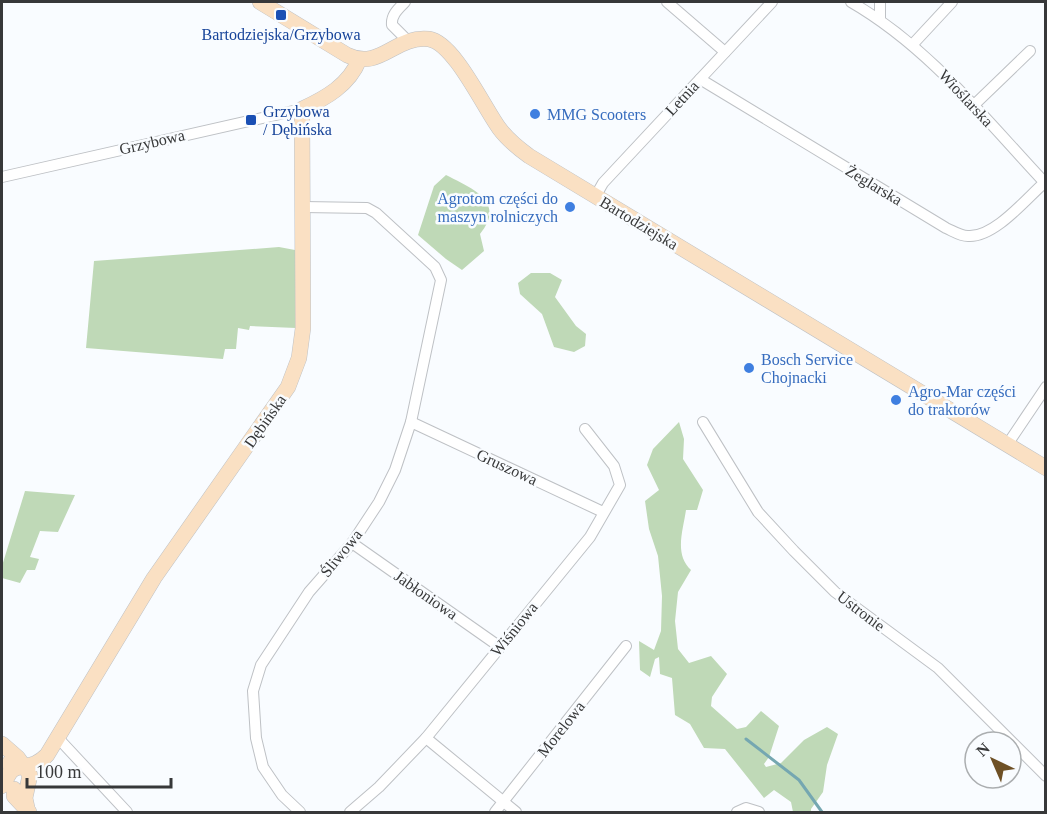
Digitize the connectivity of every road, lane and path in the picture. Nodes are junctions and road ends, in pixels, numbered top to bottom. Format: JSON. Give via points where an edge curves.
{"nodes":[{"id":1,"x":260,"y":2,"type":"edge"},
{"id":2,"x":405,"y":2,"type":"edge"},
{"id":3,"x":667,"y":2,"type":"edge"},
{"id":4,"x":772,"y":2,"type":"edge"},
{"id":5,"x":851,"y":2,"type":"edge"},
{"id":6,"x":880,"y":2,"type":"edge"},
{"id":7,"x":952,"y":2,"type":"edge"},
{"id":8,"x":880,"y":18,"type":"junction"},
{"id":9,"x":408,"y":41,"type":"junction"},
{"id":10,"x":913,"y":44,"type":"junction"},
{"id":11,"x":1030,"y":51,"type":"dead end"},
{"id":12,"x":724,"y":52,"type":"junction"},
{"id":13,"x":359,"y":60,"type":"junction"},
{"id":14,"x":700,"y":79,"type":"junction"},
{"id":15,"x":973,"y":106,"type":"junction"},
{"id":16,"x":302,"y":109,"type":"junction"},
{"id":17,"x":2,"y":177,"type":"edge"},
{"id":18,"x":1045,"y":183,"type":"edge"},
{"id":19,"x":595,"y":197,"type":"junction"},
{"id":20,"x":303,"y":207,"type":"junction"},
{"id":21,"x":1046,"y":387,"type":"edge"},
{"id":22,"x":411,"y":422,"type":"junction"},
{"id":23,"x":703,"y":422,"type":"dead end"},
{"id":24,"x":585,"y":429,"type":"dead end"},
{"id":25,"x":1007,"y":445,"type":"junction"},
{"id":26,"x":1046,"y":468,"type":"edge"},
{"id":27,"x":603,"y":512,"type":"junction"},
{"id":28,"x":352,"y":543,"type":"junction"},
{"id":29,"x":626,"y":646,"type":"dead end"},
{"id":30,"x":500,"y":647,"type":"junction"},
{"id":31,"x":58,"y":738,"type":"junction"},
{"id":32,"x":426,"y":738,"type":"junction"},
{"id":33,"x":2,"y":745,"type":"edge"},
{"id":34,"x":1046,"y":776,"type":"edge"},
{"id":35,"x":14,"y":782,"type":"edge"},
{"id":36,"x":504,"y":801,"type":"junction"},
{"id":37,"x":297,"y":811,"type":"edge"},
{"id":38,"x":29,"y":812,"type":"edge"},
{"id":39,"x":737,"y":812,"type":"edge"},
{"id":40,"x":127,"y":813,"type":"edge"},
{"id":41,"x":350,"y":813,"type":"edge"},
{"id":42,"x":495,"y":813,"type":"edge"},
{"id":43,"x":516,"y":813,"type":"edge"},
{"id":44,"x":759,"y":813,"type":"edge"}],
"edges":[{"from":1,"to":13,"type":"street"},
{"from":2,"to":9,"type":"street","via":[[391,22]]},
{"from":3,"to":12,"type":"street"},
{"from":4,"to":12,"type":"street","name":"Letnia"},
{"from":5,"to":8,"type":"street","name":"Wioślarska"},
{"from":6,"to":8,"type":"street"},
{"from":7,"to":10,"type":"street"},
{"from":8,"to":10,"type":"street","name":"Wioślarska"},
{"from":9,"to":13,"type":"street","via":[[372,60]]},
{"from":9,"to":19,"type":"street","name":"Bartodziejska","via":[[429,39],[445,47],[508,139]]},
{"from":10,"to":15,"type":"street","name":"Wioślarska"},
{"from":11,"to":15,"type":"street"},
{"from":12,"to":14,"type":"street","name":"Letnia"},
{"from":13,"to":16,"type":"street","via":[[344,83]]},
{"from":14,"to":18,"type":"street","name":"Żeglarska","via":[[960,235],[979,236],[992,230]]},
{"from":14,"to":19,"type":"street","name":"Letnia","via":[[603,183]]},
{"from":15,"to":18,"type":"street","name":"Wioślarska"},
{"from":16,"to":17,"type":"street","name":"Grzybowa"},
{"from":16,"to":20,"type":"street","name":"Dębińska"},
{"from":19,"to":25,"type":"street","name":"Bartodziejska"},
{"from":20,"to":22,"type":"street","name":"Śliwowa","via":[[367,208],[435,267],[441,280]]},
{"from":20,"to":31,"type":"street","name":"Dębińska","via":[[303,328],[291,381],[154,578]]},
{"from":21,"to":25,"type":"street"},
{"from":22,"to":27,"type":"street","name":"Gruszowa"},
{"from":22,"to":28,"type":"street","name":"Śliwowa","via":[[395,470]]},
{"from":23,"to":34,"type":"street","name":"Ustronie","via":[[758,512],[794,551],[835,592],[938,668]]},
{"from":24,"to":27,"type":"street","name":"Wiśniowa","via":[[614,466],[620,485]]},
{"from":25,"to":26,"type":"street","name":"Bartodziejska"},
{"from":27,"to":30,"type":"street","name":"Wiśniowa","via":[[590,537]]},
{"from":28,"to":30,"type":"street","name":"Jabłoniowa"},
{"from":28,"to":37,"type":"street","name":"Śliwowa","via":[[309,592],[261,665],[253,691],[256,738],[263,767]]},
{"from":29,"to":36,"type":"street","name":"Morelowa"},
{"from":30,"to":32,"type":"street","name":"Wiśniowa"},
{"from":31,"to":35,"type":"street","name":"Dębińska","via":[[47,755]]},
{"from":31,"to":40,"type":"street"},
{"from":32,"to":36,"type":"street"},
{"from":32,"to":41,"type":"street","name":"Wiśniowa"},
{"from":33,"to":35,"type":"street","via":[[18,758]]},
{"from":35,"to":38,"type":"street"},
{"from":36,"to":42,"type":"street","name":"Morelowa"},
{"from":36,"to":43,"type":"street"},
{"from":39,"to":44,"type":"street","via":[[746,808]]}]}
